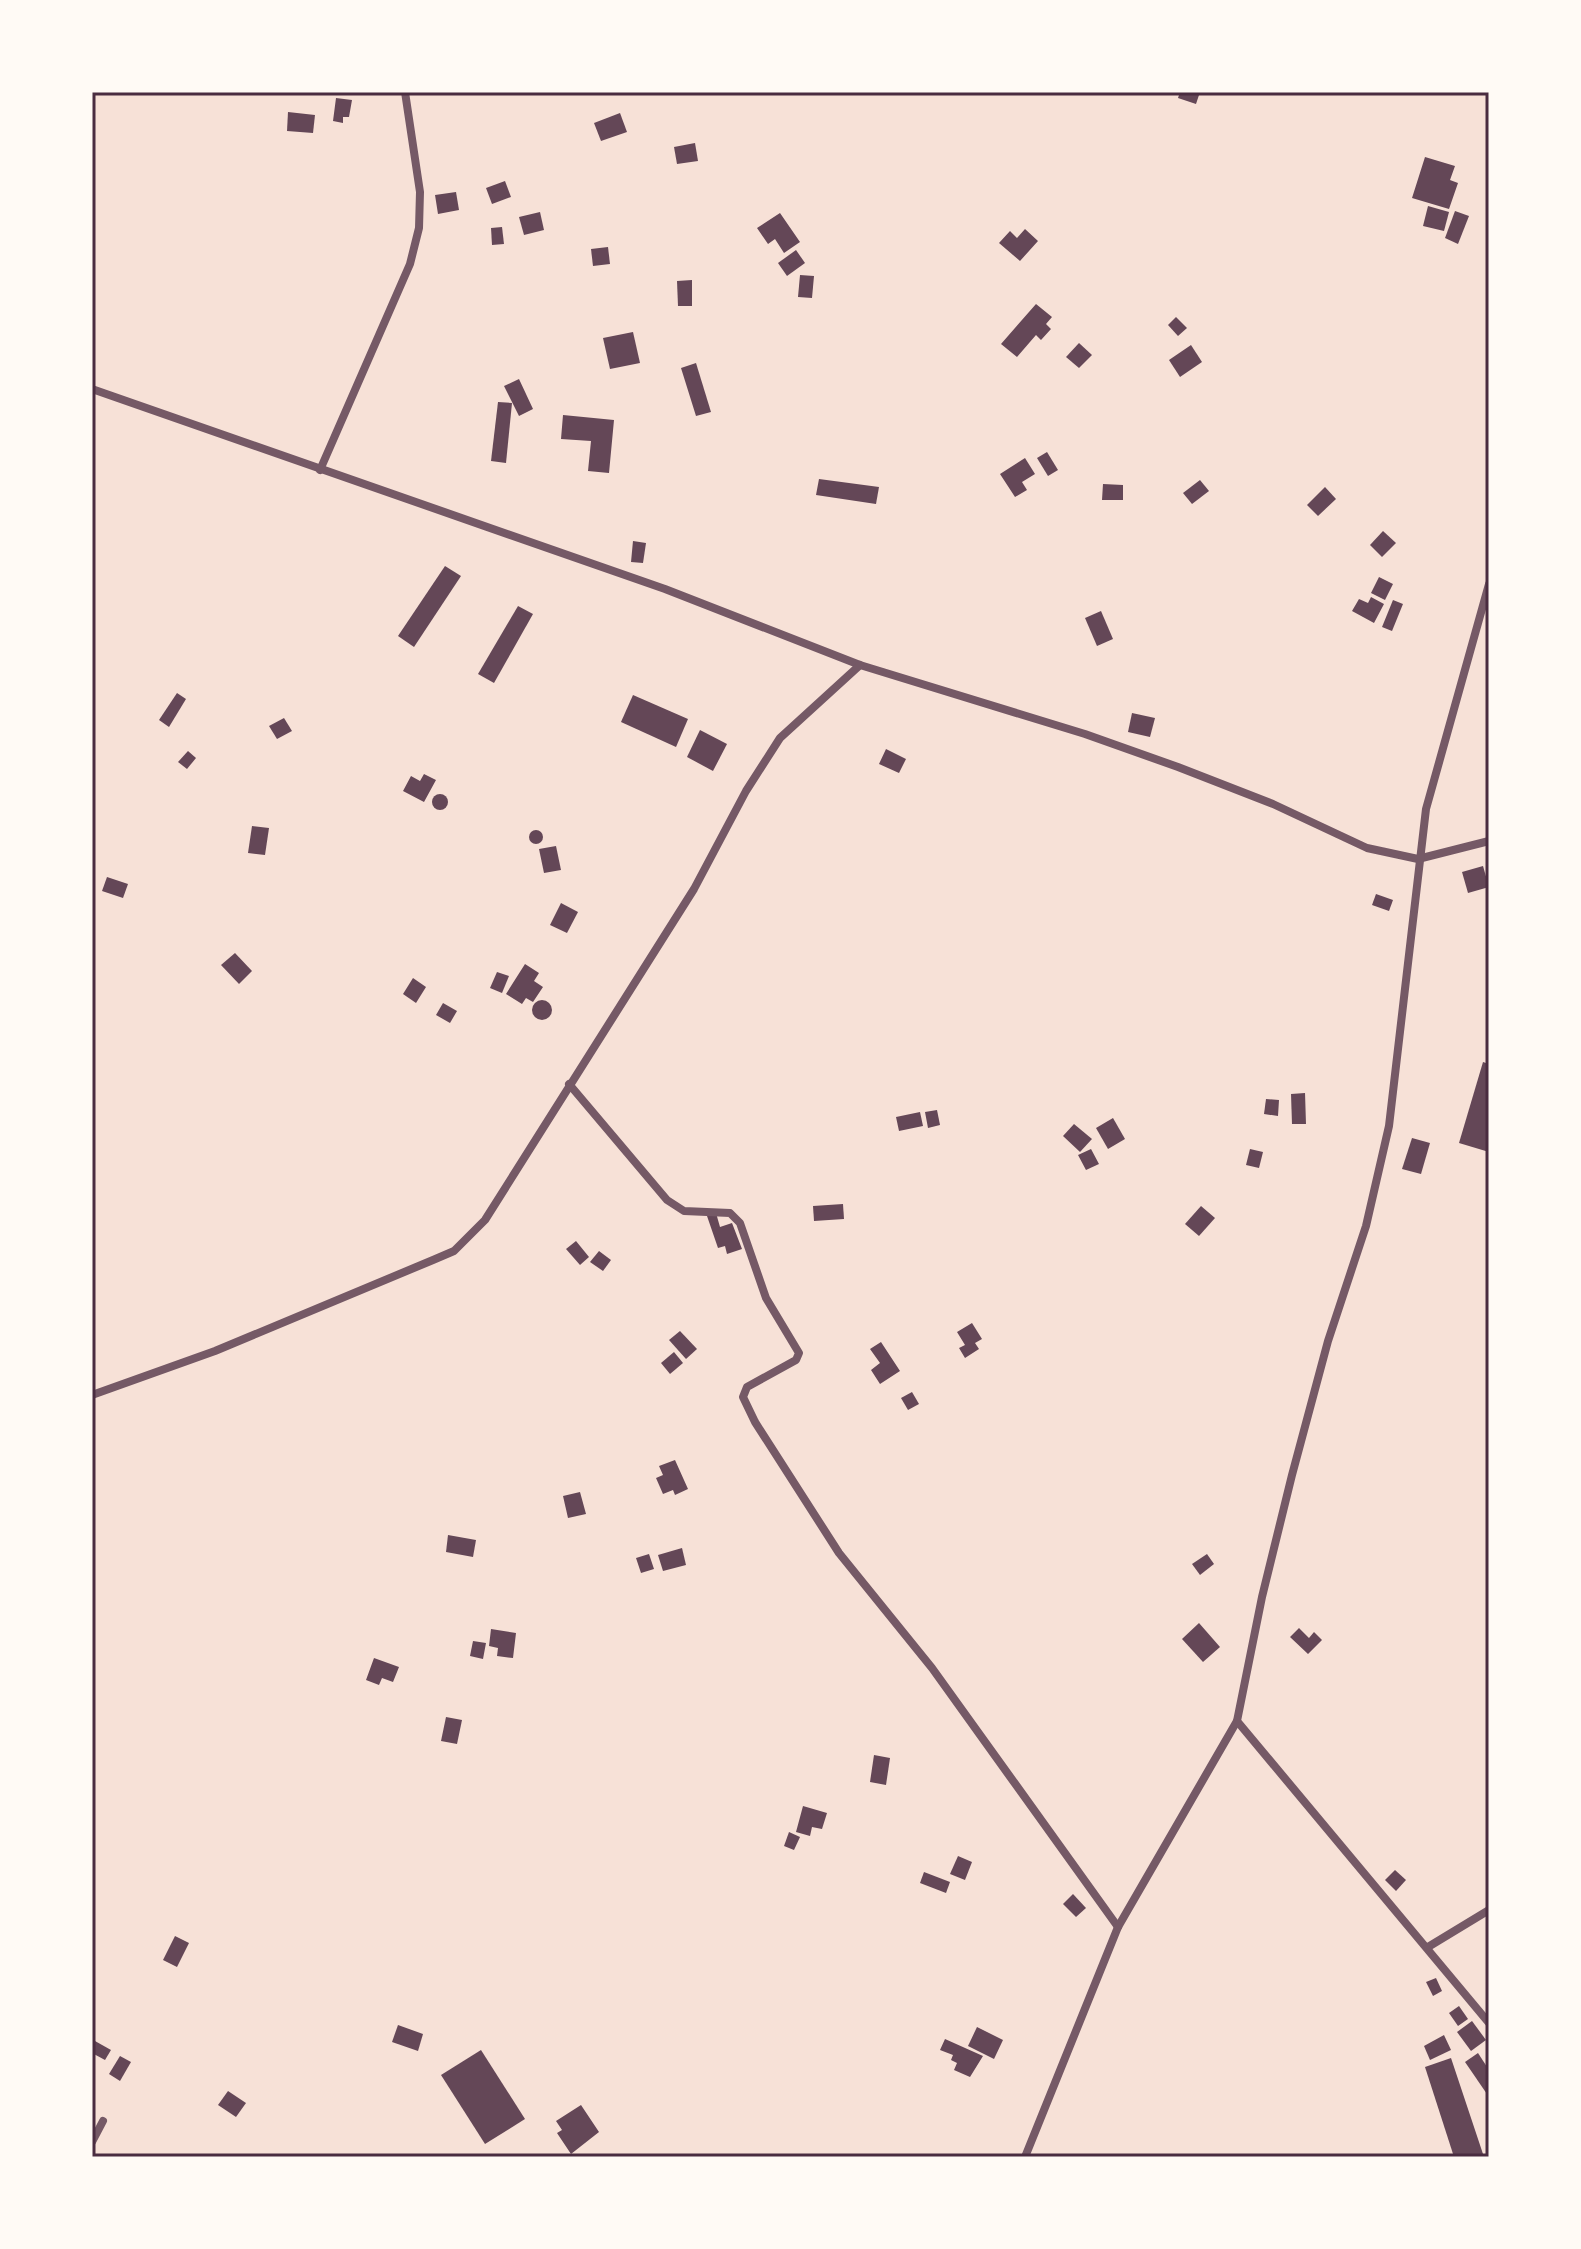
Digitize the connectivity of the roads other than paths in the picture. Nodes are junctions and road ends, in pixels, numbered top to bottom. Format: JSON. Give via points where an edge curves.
{"nodes":[{"id":1,"x":405,"y":92,"type":"edge"},
{"id":2,"x":92,"y":389,"type":"edge"},
{"id":3,"x":320,"y":470,"type":"junction"},
{"id":4,"x":1489,"y":584,"type":"edge"},
{"id":5,"x":860,"y":665,"type":"junction"},
{"id":6,"x":1489,"y":841,"type":"edge"},
{"id":7,"x":1418,"y":859,"type":"junction"},
{"id":8,"x":569,"y":1084,"type":"junction"},
{"id":9,"x":92,"y":1395,"type":"edge"},
{"id":10,"x":1237,"y":1721,"type":"junction"},
{"id":11,"x":1489,"y":1910,"type":"edge"},
{"id":12,"x":1118,"y":1927,"type":"junction"},
{"id":13,"x":1428,"y":1947,"type":"junction"},
{"id":14,"x":1489,"y":2023,"type":"edge"},
{"id":15,"x":103,"y":2121,"type":"dead end"},
{"id":16,"x":92,"y":2142,"type":"edge"},
{"id":17,"x":1025,"y":2157,"type":"edge"}],
"edges":[{"from":1,"to":3,"type":"street","via":[[420,192],[419,228],[410,264]]},
{"from":2,"to":3,"type":"street"},
{"from":3,"to":5,"type":"street","via":[[665,589]]},
{"from":4,"to":7,"type":"street","via":[[1434,775]]},
{"from":5,"to":7,"type":"street","via":[[1085,734],[1273,804],[1367,848]]},
{"from":5,"to":8,"type":"street","via":[[780,738],[694,889]]},
{"from":6,"to":7,"type":"street"},
{"from":7,"to":10,"type":"street","via":[[1389,1126],[1366,1226],[1292,1475]]},
{"from":8,"to":9,"type":"street","via":[[485,1220],[454,1251],[215,1351]]},
{"from":8,"to":12,"type":"street","via":[[667,1200],[684,1211],[730,1213],[740,1223],[766,1298],[799,1353],[796,1360],[747,1387],[743,1397],[755,1422],[839,1553],[932,1668]]},
{"from":10,"to":12,"type":"street"},
{"from":10,"to":13,"type":"street"},
{"from":11,"to":13,"type":"street"},
{"from":12,"to":17,"type":"street"},
{"from":13,"to":14,"type":"street"},
{"from":15,"to":16,"type":"street"}]}
